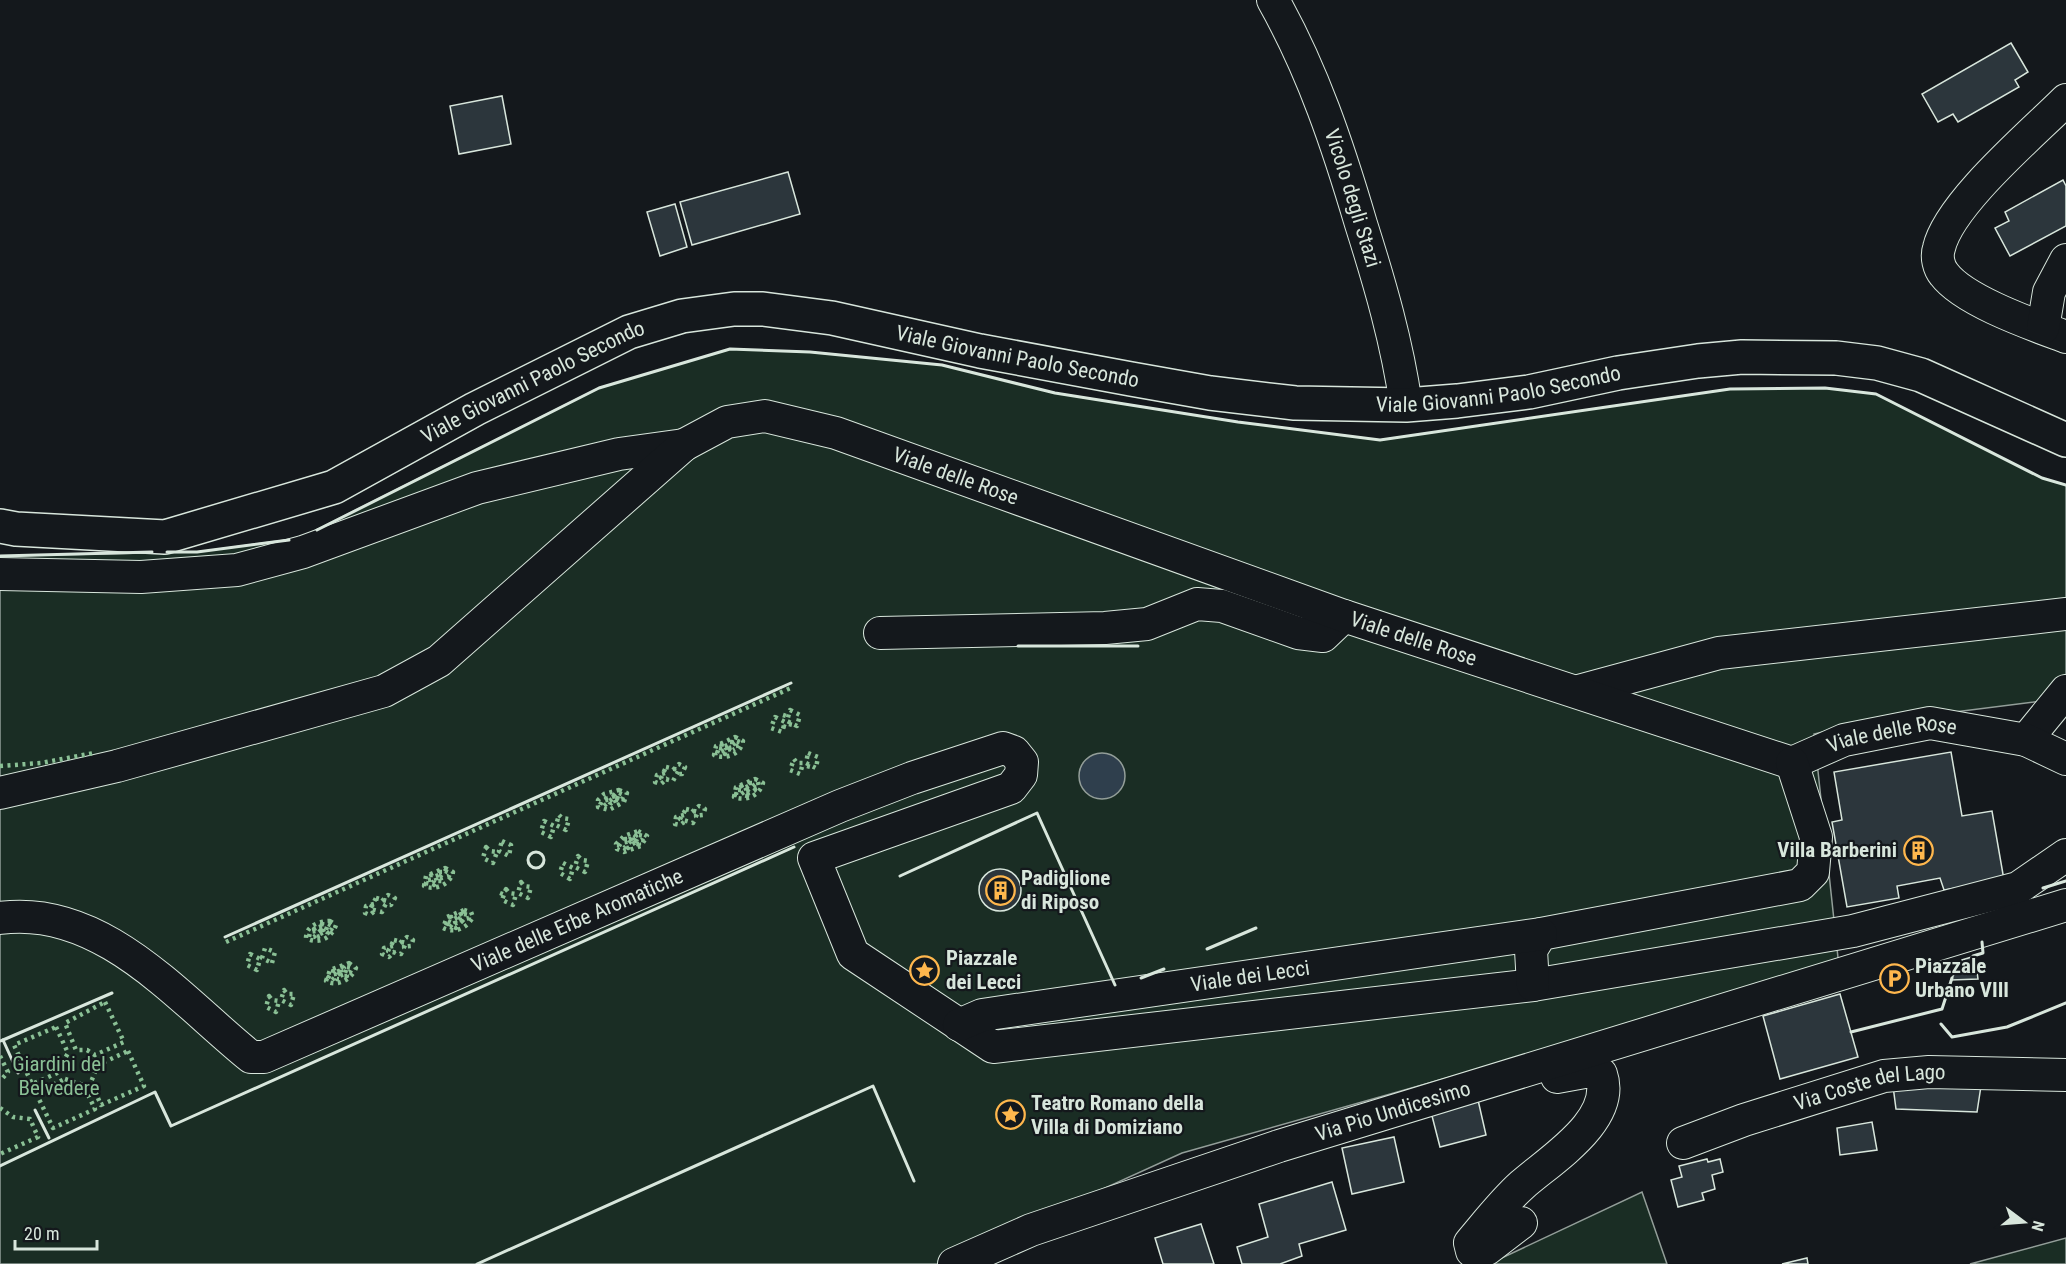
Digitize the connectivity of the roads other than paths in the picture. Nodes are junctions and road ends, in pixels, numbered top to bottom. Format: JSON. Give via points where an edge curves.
{"nodes":[{"id":1,"x":1273,"y":0,"type":"edge"},
{"id":2,"x":2066,"y":100,"type":"edge"},
{"id":3,"x":2066,"y":260,"type":"edge"},
{"id":4,"x":2054,"y":332,"type":"edge"},
{"id":5,"x":1406,"y":405,"type":"junction"},
{"id":6,"x":2066,"y":440,"type":"edge"},
{"id":7,"x":684,"y":445,"type":"junction"},
{"id":8,"x":0,"y":525,"type":"edge"},
{"id":9,"x":0,"y":574,"type":"edge"},
{"id":10,"x":2066,"y":614,"type":"edge"},
{"id":11,"x":1344,"y":616,"type":"junction"},
{"id":12,"x":880,"y":633,"type":"dead end"},
{"id":13,"x":1580,"y":691,"type":"junction"},
{"id":14,"x":2066,"y":691,"type":"edge"},
{"id":15,"x":2026,"y":740,"type":"junction"},
{"id":16,"x":2066,"y":759,"type":"edge"},
{"id":17,"x":1792,"y":763,"type":"junction"},
{"id":18,"x":3,"y":791,"type":"edge"},
{"id":19,"x":2066,"y":855,"type":"edge"},
{"id":20,"x":2066,"y":905,"type":"edge"},
{"id":21,"x":0,"y":918,"type":"edge"},
{"id":22,"x":1541,"y":934,"type":"junction"},
{"id":23,"x":1533,"y":985,"type":"junction"},
{"id":24,"x":959,"y":1025,"type":"junction"},
{"id":25,"x":1523,"y":1073,"type":"junction"},
{"id":26,"x":2066,"y":1075,"type":"edge"},
{"id":27,"x":1683,"y":1143,"type":"dead end"},
{"id":28,"x":1521,"y":1223,"type":"dead end"},
{"id":29,"x":1467,"y":1257,"type":"edge"},
{"id":30,"x":954,"y":1264,"type":"edge"}],
"edges":[{"from":1,"to":5,"type":"street","name":"Vicolo degli Stazi","via":[[1310,74],[1342,162],[1395,338]]},
{"from":2,"to":4,"type":"street","via":[[1972,195],[1938,250],[1941,268],[1957,285],[1996,308]]},
{"from":3,"to":4,"type":"street","via":[[2049,292]]},
{"from":5,"to":6,"type":"main road","name":"Viale Giovanni Paolo Secondo","via":[[1509,395],[1698,361],[1817,357],[1907,370]]},
{"from":5,"to":8,"type":"main road","name":"Viale Giovanni Paolo Secondo","via":[[1295,403],[1220,395],[980,351],[832,318],[734,309],[682,316],[629,332],[475,409],[334,487],[165,537]]},
{"from":7,"to":9,"type":"street","via":[[619,454],[477,488],[303,552],[237,570],[141,576]]},
{"from":7,"to":11,"type":"street","name":"Viale delle Rose","via":[[727,422],[765,416],[836,433]]},
{"from":7,"to":18,"type":"street","via":[[439,661],[384,691],[117,766]]},
{"from":10,"to":13,"type":"street","via":[[1719,653]]},
{"from":11,"to":12,"type":"street","via":[[1323,636],[1298,633],[1222,606],[1197,604],[1147,624],[1106,628]]},
{"from":11,"to":13,"type":"street","name":"Viale delle Rose"},
{"from":13,"to":17,"type":"street","name":"Viale delle Rose"},
{"from":14,"to":15,"type":"street"},
{"from":15,"to":16,"type":"street","name":"Viale delle Rose"},
{"from":15,"to":17,"type":"street","name":"Viale delle Rose","via":[[1930,723],[1844,740]]},
{"from":17,"to":22,"type":"street","name":"Viale dei Lecci","via":[[1816,837],[1813,873],[1800,885]]},
{"from":19,"to":23,"type":"street","name":"Viale dei Lecci","via":[[2018,888],[1853,931]]},
{"from":20,"to":25,"type":"street","name":"Via Pio Undicesimo"},
{"from":21,"to":24,"type":"street","name":"Viale delle Erbe Aromatiche","via":[[20,915],[84,929],[150,969],[251,1056],[264,1057],[840,806],[1003,748],[1014,752],[1022,762],[1021,775],[1011,788],[814,858],[853,954]]},
{"from":22,"to":23,"type":"street","via":[[1531,950]]},
{"from":22,"to":24,"type":"street","name":"Viale dei Lecci","via":[[994,1014]]},
{"from":23,"to":24,"type":"street","name":"Viale dei Lecci","via":[[993,1047]]},
{"from":25,"to":29,"type":"street","via":[[1552,1077],[1596,1072],[1603,1080],[1601,1098],[1583,1135],[1521,1185],[1470,1243]]},
{"from":25,"to":30,"type":"street","name":"Via Pio Undicesimo","via":[[1268,1150],[1031,1230]]},
{"from":26,"to":27,"type":"street","name":"Via Coste del Lago","via":[[1929,1072],[1884,1076]]},
{"from":28,"to":29,"type":"street","via":[[1487,1249]]}]}
